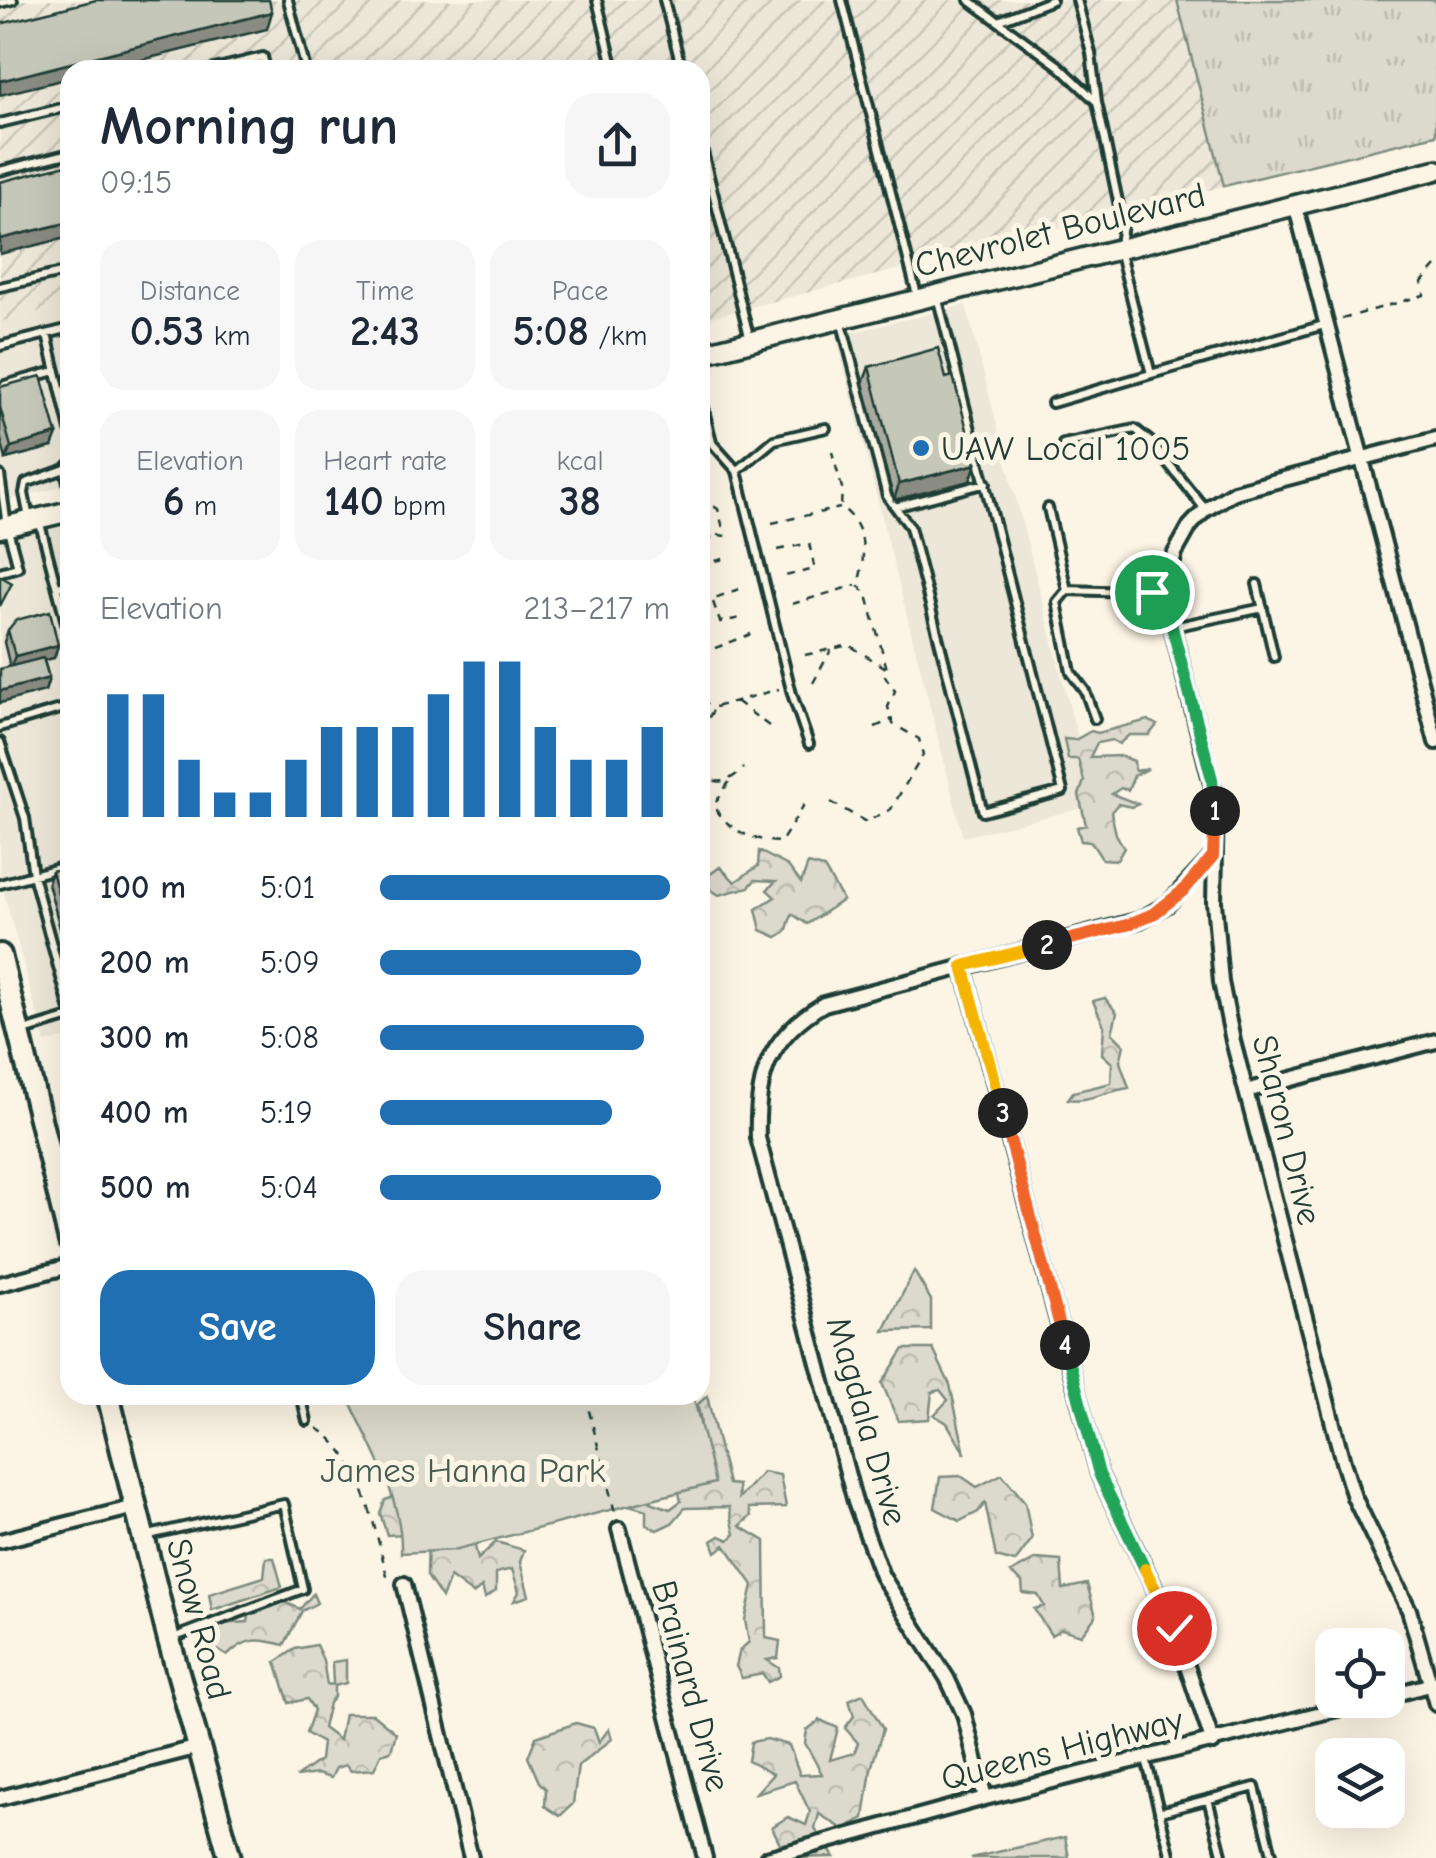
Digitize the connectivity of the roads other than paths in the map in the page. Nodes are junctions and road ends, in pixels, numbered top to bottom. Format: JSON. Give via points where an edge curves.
{"nodes":[{"id":1,"x":13,"y":0,"type":"edge"},
{"id":2,"x":288,"y":0,"type":"edge"},
{"id":3,"x":597,"y":0,"type":"edge"},
{"id":4,"x":664,"y":0,"type":"edge"},
{"id":5,"x":842,"y":0,"type":"edge"},
{"id":6,"x":969,"y":0,"type":"edge"},
{"id":7,"x":1052,"y":0,"type":"edge"},
{"id":8,"x":1077,"y":0,"type":"edge"},
{"id":9,"x":0,"y":3,"type":"edge"},
{"id":10,"x":1000,"y":20,"type":"junction"},
{"id":11,"x":303,"y":60,"type":"edge"},
{"id":12,"x":612,"y":60,"type":"edge"},
{"id":13,"x":679,"y":60,"type":"edge"},
{"id":14,"x":1097,"y":102,"type":"junction"},
{"id":15,"x":60,"y":109,"type":"edge"},
{"id":16,"x":0,"y":124,"type":"edge"},
{"id":17,"x":60,"y":156,"type":"edge"},
{"id":18,"x":1436,"y":170,"type":"edge"},
{"id":19,"x":0,"y":171,"type":"edge"},
{"id":20,"x":710,"y":180,"type":"edge"},
{"id":21,"x":1295,"y":204,"type":"junction"},
{"id":22,"x":1118,"y":250,"type":"junction"},
{"id":23,"x":60,"y":273,"type":"edge"},
{"id":24,"x":0,"y":288,"type":"edge"},
{"id":25,"x":927,"y":297,"type":"junction"},
{"id":26,"x":841,"y":319,"type":"junction"},
{"id":27,"x":1333,"y":322,"type":"junction"},
{"id":28,"x":60,"y":330,"type":"edge"},
{"id":29,"x":46,"y":334,"type":"junction"},
{"id":30,"x":750,"y":341,"type":"junction"},
{"id":31,"x":0,"y":346,"type":"edge"},
{"id":32,"x":710,"y":351,"type":"edge"},
{"id":33,"x":56,"y":371,"type":"junction"},
{"id":34,"x":1151,"y":374,"type":"junction"},
{"id":35,"x":60,"y":388,"type":"edge"},
{"id":36,"x":0,"y":389,"type":"edge"},
{"id":37,"x":1052,"y":403,"type":"dead end"},
{"id":38,"x":826,"y":428,"type":"dead end"},
{"id":39,"x":710,"y":435,"type":"edge"},
{"id":40,"x":1436,"y":439,"type":"edge"},
{"id":41,"x":712,"y":443,"type":"joint"},
{"id":42,"x":1063,"y":444,"type":"dead end"},
{"id":43,"x":1362,"y":458,"type":"junction"},
{"id":44,"x":60,"y":470,"type":"edge"},
{"id":45,"x":737,"y":471,"type":"junction"},
{"id":46,"x":0,"y":475,"type":"edge"},
{"id":47,"x":986,"y":484,"type":"junction"},
{"id":48,"x":24,"y":488,"type":"junction"},
{"id":49,"x":2,"y":492,"type":"edge"},
{"id":50,"x":896,"y":507,"type":"junction"},
{"id":51,"x":1048,"y":508,"type":"dead end"},
{"id":52,"x":1206,"y":510,"type":"junction"},
{"id":53,"x":60,"y":512,"type":"edge"},
{"id":54,"x":34,"y":519,"type":"junction"},
{"id":55,"x":3,"y":527,"type":"edge"},
{"id":56,"x":0,"y":572,"type":"edge"},
{"id":57,"x":1257,"y":584,"type":"dead end"},
{"id":58,"x":58,"y":586,"type":"joint"},
{"id":59,"x":1067,"y":590,"type":"junction"},
{"id":60,"x":1168,"y":593,"type":"junction"},
{"id":61,"x":60,"y":595,"type":"edge"},
{"id":62,"x":1262,"y":608,"type":"junction"},
{"id":63,"x":1172,"y":627,"type":"junction"},
{"id":64,"x":1274,"y":657,"type":"dead end"},
{"id":65,"x":60,"y":709,"type":"edge"},
{"id":66,"x":1095,"y":719,"type":"dead end"},
{"id":67,"x":0,"y":727,"type":"edge"},
{"id":68,"x":0,"y":742,"type":"edge"},
{"id":69,"x":1436,"y":742,"type":"edge"},
{"id":70,"x":809,"y":744,"type":"dead end"},
{"id":71,"x":1213,"y":856,"type":"junction"},
{"id":72,"x":60,"y":868,"type":"edge"},
{"id":73,"x":33,"y":875,"type":"junction"},
{"id":74,"x":0,"y":884,"type":"edge"},
{"id":75,"x":0,"y":955,"type":"edge"},
{"id":76,"x":963,"y":966,"type":"junction"},
{"id":77,"x":60,"y":976,"type":"edge"},
{"id":78,"x":60,"y":1018,"type":"edge"},
{"id":79,"x":10,"y":1035,"type":"edge"},
{"id":80,"x":1436,"y":1041,"type":"edge"},
{"id":81,"x":1246,"y":1092,"type":"junction"},
{"id":82,"x":60,"y":1207,"type":"edge"},
{"id":83,"x":60,"y":1269,"type":"edge"},
{"id":84,"x":0,"y":1284,"type":"edge"},
{"id":85,"x":110,"y":1405,"type":"edge"},
{"id":86,"x":303,"y":1405,"type":"edge"},
{"id":87,"x":307,"y":1421,"type":"road end"},
{"id":88,"x":135,"y":1506,"type":"junction"},
{"id":89,"x":619,"y":1529,"type":"road end"},
{"id":90,"x":143,"y":1536,"type":"junction"},
{"id":91,"x":0,"y":1541,"type":"edge"},
{"id":92,"x":396,"y":1585,"type":"road end"},
{"id":93,"x":169,"y":1640,"type":"junction"},
{"id":94,"x":1433,"y":1684,"type":"edge"},
{"id":95,"x":1405,"y":1691,"type":"edge"},
{"id":96,"x":1436,"y":1704,"type":"edge"},
{"id":97,"x":1315,"y":1715,"type":"edge"},
{"id":98,"x":1213,"y":1743,"type":"junction"},
{"id":99,"x":200,"y":1747,"type":"junction"},
{"id":100,"x":1146,"y":1759,"type":"junction"},
{"id":101,"x":0,"y":1798,"type":"edge"},
{"id":102,"x":985,"y":1798,"type":"junction"},
{"id":103,"x":1208,"y":1799,"type":"junction"},
{"id":104,"x":1160,"y":1812,"type":"junction"},
{"id":105,"x":230,"y":1858,"type":"edge"},
{"id":106,"x":471,"y":1858,"type":"edge"},
{"id":107,"x":705,"y":1858,"type":"edge"},
{"id":108,"x":767,"y":1858,"type":"edge"},
{"id":109,"x":1172,"y":1858,"type":"edge"},
{"id":110,"x":1223,"y":1858,"type":"edge"},
{"id":111,"x":1273,"y":1858,"type":"edge"}],
"edges":[{"from":1,"to":9,"type":"lane"},
{"from":2,"to":11,"type":"lane"},
{"from":3,"to":12,"type":"lane"},
{"from":4,"to":13,"type":"lane"},
{"from":5,"to":25,"type":"lane"},
{"from":6,"to":10,"type":"lane"},
{"from":7,"to":10,"type":"lane"},
{"from":8,"to":14,"type":"lane"},
{"from":10,"to":14,"type":"lane"},
{"from":14,"to":22,"type":"lane","via":[[1123,225]]},
{"from":15,"to":16,"type":"lane"},
{"from":17,"to":19,"type":"lane"},
{"from":18,"to":21,"type":"main road","name":"Chevrolet Boulevard"},
{"from":20,"to":30,"type":"lane"},
{"from":21,"to":22,"type":"main road","name":"Chevrolet Boulevard"},
{"from":21,"to":27,"type":"street"},
{"from":22,"to":25,"type":"main road","name":"Chevrolet Boulevard"},
{"from":22,"to":34,"type":"lane"},
{"from":23,"to":24,"type":"lane"},
{"from":25,"to":26,"type":"main road","name":"Chevrolet Boulevard"},
{"from":25,"to":47,"type":"lane"},
{"from":26,"to":30,"type":"main road","name":"Chevrolet Boulevard"},
{"from":26,"to":50,"type":"lane","via":[[887,496]]},
{"from":27,"to":34,"type":"lane"},
{"from":27,"to":43,"type":"street"},
{"from":28,"to":29,"type":"lane"},
{"from":29,"to":31,"type":"lane"},
{"from":29,"to":33,"type":"lane"},
{"from":30,"to":32,"type":"main road","name":"Chevrolet Boulevard"},
{"from":33,"to":35,"type":"lane"},
{"from":33,"to":36,"type":"lane"},
{"from":34,"to":37,"type":"lane"},
{"from":38,"to":45,"type":"lane","via":[[774,440]]},
{"from":39,"to":41,"type":"lane"},
{"from":40,"to":43,"type":"street"},
{"from":41,"to":45,"type":"lane"},
{"from":42,"to":52,"type":"lane","via":[[1134,429]]},
{"from":43,"to":52,"type":"street","via":[[1234,492]]},
{"from":43,"to":69,"type":"street"},
{"from":44,"to":48,"type":"lane"},
{"from":45,"to":70,"type":"lane"},
{"from":46,"to":49,"type":"lane"},
{"from":47,"to":50,"type":"lane"},
{"from":47,"to":50,"type":"lane","via":[[1063,791],[983,812],[910,527]]},
{"from":48,"to":49,"type":"lane"},
{"from":48,"to":54,"type":"lane"},
{"from":49,"to":55,"type":"lane"},
{"from":51,"to":59,"type":"lane"},
{"from":52,"to":60,"type":"street","name":"Sharon Drive","via":[[1176,553]]},
{"from":53,"to":54,"type":"main road"},
{"from":54,"to":55,"type":"main road"},
{"from":54,"to":58,"type":"lane"},
{"from":55,"to":56,"type":"lane","via":[[18,568]]},
{"from":57,"to":62,"type":"lane"},
{"from":58,"to":61,"type":"lane"},
{"from":59,"to":60,"type":"lane"},
{"from":59,"to":66,"type":"lane","via":[[1057,602],[1058,616],[1072,672]]},
{"from":60,"to":63,"type":"street","name":"Sharon Drive"},
{"from":62,"to":63,"type":"lane"},
{"from":62,"to":64,"type":"lane"},
{"from":63,"to":71,"type":"street","name":"Sharon Drive","via":[[1216,800]]},
{"from":65,"to":67,"type":"lane"},
{"from":68,"to":73,"type":"lane"},
{"from":71,"to":76,"type":"street","via":[[1168,904],[1140,920]]},
{"from":71,"to":81,"type":"street","name":"Sharon Drive","via":[[1220,982]]},
{"from":72,"to":73,"type":"lane"},
{"from":73,"to":74,"type":"lane"},
{"from":73,"to":77,"type":"lane"},
{"from":75,"to":79,"type":"main road"},
{"from":76,"to":98,"type":"street","via":[[1099,1474],[1174,1628]]},
{"from":76,"to":102,"type":"street","name":"Magdala Drive","via":[[824,1004],[798,1021],[777,1043],[757,1094],[758,1138],[855,1502],[882,1576],[964,1714]]},
{"from":78,"to":79,"type":"lane"},
{"from":79,"to":82,"type":"main road"},
{"from":80,"to":81,"type":"street"},
{"from":81,"to":94,"type":"street","name":"Sharon Drive","via":[[1354,1497],[1409,1610]]},
{"from":83,"to":84,"type":"street"},
{"from":85,"to":88,"type":"main road","name":"Snow Road"},
{"from":86,"to":87,"type":"lane"},
{"from":88,"to":90,"type":"main road","name":"Snow Road"},
{"from":88,"to":91,"type":"street"},
{"from":89,"to":107,"type":"street","name":"Brainard Drive"},
{"from":90,"to":93,"type":"main road","name":"Snow Road"},
{"from":90,"to":93,"type":"lane","via":[[284,1504],[303,1589]]},
{"from":92,"to":106,"type":"street"},
{"from":93,"to":99,"type":"main road","name":"Snow Road"},
{"from":94,"to":95,"type":"street"},
{"from":94,"to":96,"type":"street","name":"Sharon Drive"},
{"from":97,"to":98,"type":"street","name":"Queens Highway"},
{"from":98,"to":100,"type":"street","name":"Queens Highway"},
{"from":99,"to":101,"type":"street"},
{"from":99,"to":105,"type":"main road","name":"Snow Road"},
{"from":100,"to":102,"type":"street","name":"Queens Highway"},
{"from":100,"to":104,"type":"lane"},
{"from":102,"to":108,"type":"street","name":"Queens Highway"},
{"from":103,"to":104,"type":"lane"},
{"from":103,"to":110,"type":"lane"},
{"from":103,"to":111,"type":"lane","via":[[1255,1787]]},
{"from":104,"to":109,"type":"lane"}]}
